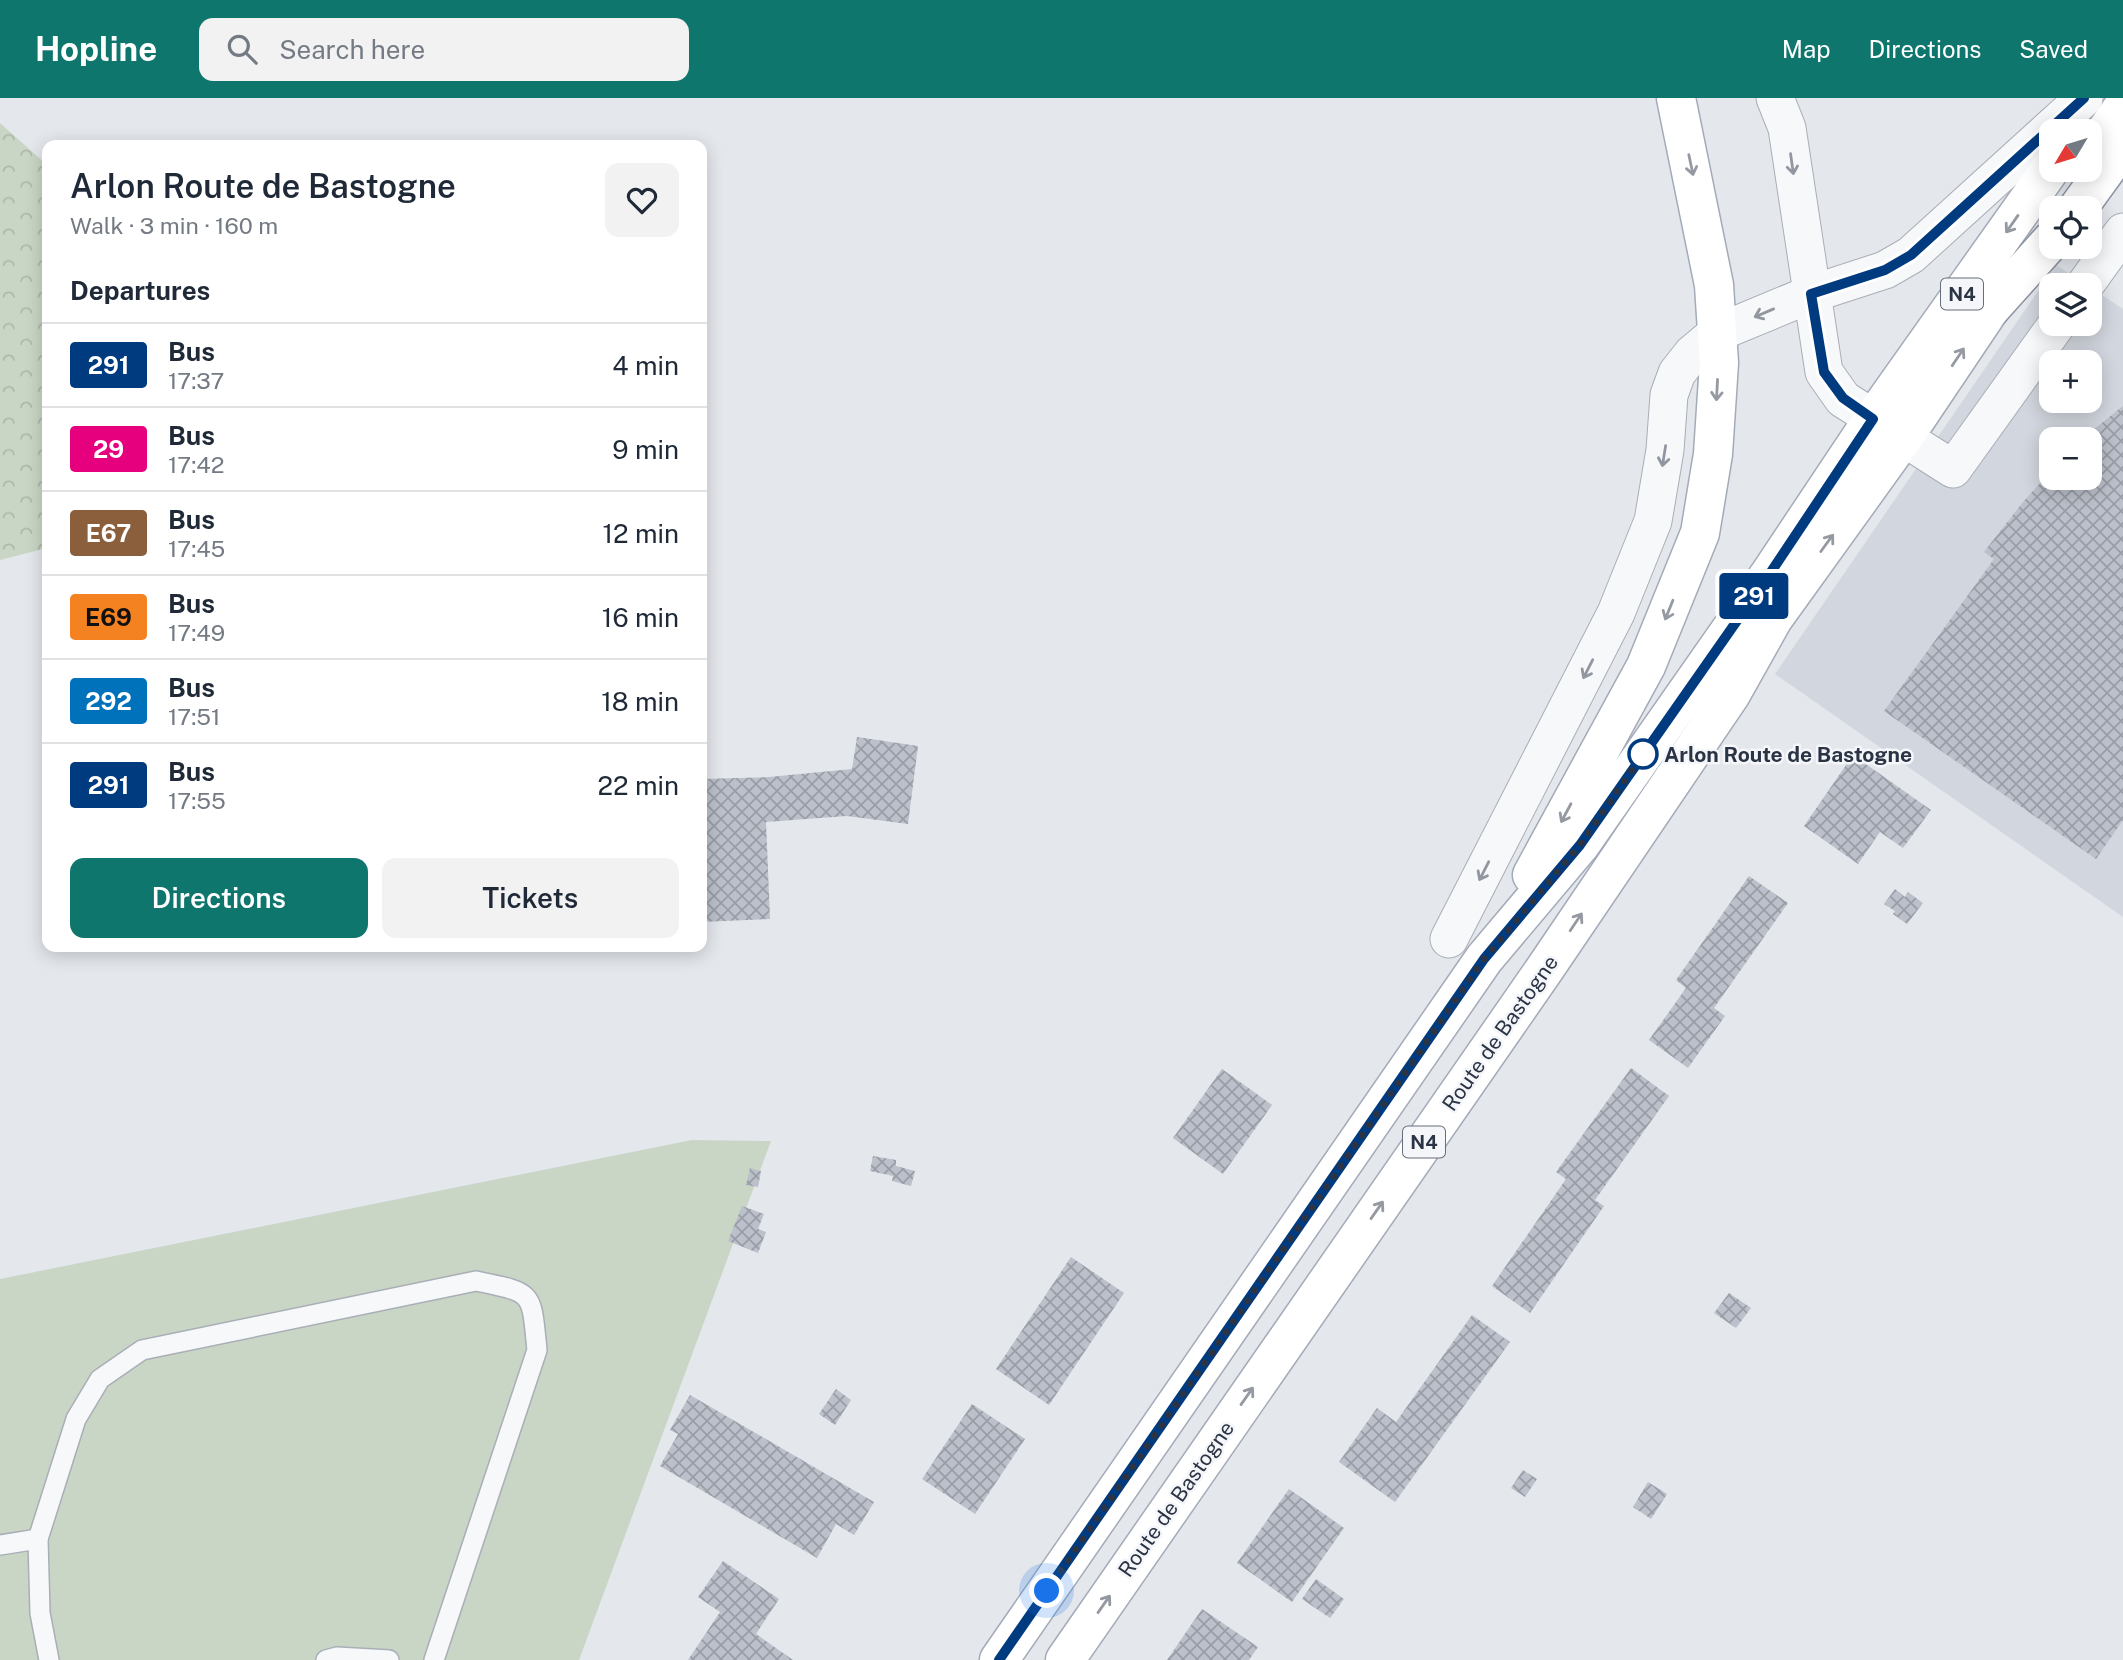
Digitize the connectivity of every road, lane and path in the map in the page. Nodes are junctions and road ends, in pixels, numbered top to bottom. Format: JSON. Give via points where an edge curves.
{"nodes":[{"id":1,"x":1676,"y":98,"type":"edge"},
{"id":2,"x":1775,"y":98,"type":"edge"},
{"id":3,"x":2084,"y":98,"type":"edge"},
{"id":4,"x":2101,"y":98,"type":"edge"},
{"id":5,"x":2123,"y":107,"type":"edge"},
{"id":6,"x":2086,"y":119,"type":"edge"},
{"id":7,"x":2102,"y":137,"type":"edge"},
{"id":8,"x":2123,"y":146,"type":"edge"},
{"id":9,"x":2042,"y":182,"type":"edge"},
{"id":10,"x":2069,"y":182,"type":"edge"},
{"id":11,"x":2087,"y":196,"type":"edge"},
{"id":12,"x":2123,"y":232,"type":"edge"},
{"id":13,"x":2039,"y":254,"type":"edge"},
{"id":14,"x":2094,"y":273,"type":"edge"},
{"id":15,"x":1811,"y":294,"type":"junction"},
{"id":16,"x":1990,"y":309,"type":"junction"},
{"id":17,"x":1717,"y":333,"type":"junction"},
{"id":18,"x":2048,"y":336,"type":"edge"},
{"id":19,"x":1888,"y":428,"type":"junction"},
{"id":20,"x":1449,"y":939,"type":"dead end"},
{"id":21,"x":1484,"y":959,"type":"junction"},
{"id":22,"x":38,"y":1539,"type":"junction"},
{"id":23,"x":0,"y":1545,"type":"edge"},
{"id":24,"x":49,"y":1660,"type":"edge"},
{"id":25,"x":326,"y":1660,"type":"edge"},
{"id":26,"x":389,"y":1660,"type":"edge"},
{"id":27,"x":434,"y":1660,"type":"edge"},
{"id":28,"x":999,"y":1660,"type":"edge"},
{"id":29,"x":1065,"y":1660,"type":"edge"}],
"edges":[{"from":1,"to":17,"type":"main road","one_way":true,"via":[[1714,285]]},
{"from":2,"to":15,"type":"street","one_way":true,"via":[[1787,128]]},
{"from":3,"to":15,"type":"street","via":[[1911,255],[1885,270]]},
{"from":4,"to":6,"type":"main road"},
{"from":5,"to":7,"type":"main road"},
{"from":8,"to":11,"type":"main road"},
{"from":9,"to":19,"type":"main road","name":"Route de Bastogne","number":"N4","one_way":true},
{"from":10,"to":16,"type":"main road","name":"Route de Bastogne","number":"N4"},
{"from":12,"to":14,"type":"street"},
{"from":13,"to":16,"type":"main road"},
{"from":15,"to":17,"type":"street","one_way":true},
{"from":15,"to":19,"type":"street","via":[[1824,372],[1843,398]]},
{"from":19,"to":16,"type":"main road","name":"Route de Bastogne","number":"N4","one_way":true},
{"from":17,"to":20,"type":"street","one_way":true,"via":[[1676,373],[1653,521],[1616,613]]},
{"from":17,"to":21,"type":"main road","one_way":true,"via":[[1713,454],[1700,533],[1646,666]]},
{"from":18,"to":19,"type":"street","via":[[1953,469]]},
{"from":19,"to":21,"type":"main road","name":"Route de Bastogne","number":"N4","via":[[1769,575],[1580,845]]},
{"from":29,"to":19,"type":"main road","name":"Route de Bastogne","number":"N4","one_way":true,"via":[[1724,706]]},
{"from":21,"to":28,"type":"main road","name":"Route de Bastogne","number":"N4"},
{"from":22,"to":23,"type":"lane"},
{"from":22,"to":24,"type":"lane","via":[[40,1613]]},
{"from":22,"to":27,"type":"lane","via":[[76,1419],[100,1379],[142,1350],[476,1281],[516,1289],[533,1308],[537,1350]]},
{"from":25,"to":26,"type":"lane"}]}
